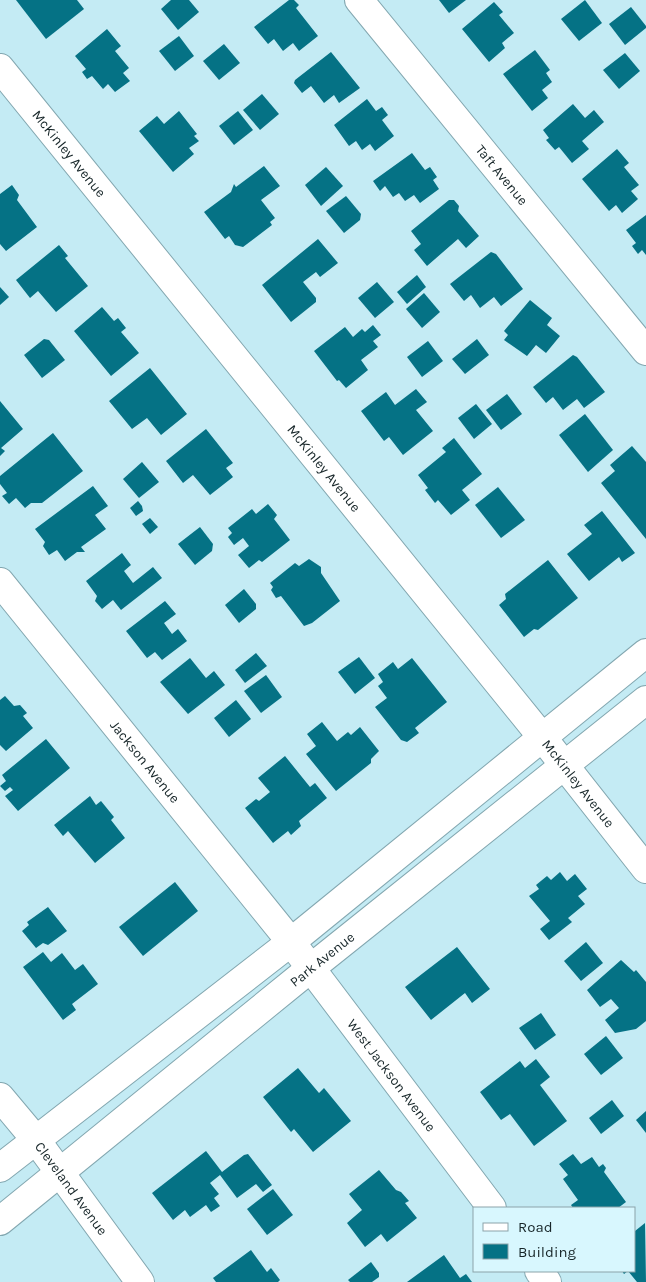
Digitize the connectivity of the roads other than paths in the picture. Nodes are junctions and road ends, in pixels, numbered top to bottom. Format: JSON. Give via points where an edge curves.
{"nodes":[{"id":1,"x":359,"y":0,"type":"edge"},
{"id":2,"x":0,"y":68,"type":"edge"},
{"id":3,"x":646,"y":351,"type":"edge"},
{"id":4,"x":0,"y":582,"type":"edge"},
{"id":5,"x":646,"y":653,"type":"edge"},
{"id":6,"x":646,"y":700,"type":"edge"},
{"id":7,"x":542,"y":737,"type":"junction"},
{"id":8,"x":565,"y":766,"type":"junction"},
{"id":9,"x":646,"y":869,"type":"edge"},
{"id":10,"x":291,"y":942,"type":"junction"},
{"id":11,"x":311,"y":968,"type":"junction"},
{"id":12,"x":0,"y":1097,"type":"edge"},
{"id":13,"x":36,"y":1140,"type":"junction"},
{"id":14,"x":0,"y":1168,"type":"edge"},
{"id":15,"x":60,"y":1174,"type":"junction"},
{"id":16,"x":491,"y":1207,"type":"edge"},
{"id":17,"x":0,"y":1221,"type":"edge"},
{"id":18,"x":140,"y":1282,"type":"edge"}],
"edges":[{"from":1,"to":3,"type":"street","name":"Taft Avenue"},
{"from":2,"to":7,"type":"street","name":"McKinley Avenue"},
{"from":4,"to":10,"type":"street","name":"Jackson Avenue"},
{"from":5,"to":7,"type":"street"},
{"from":6,"to":8,"type":"street","name":"Park Avenue"},
{"from":7,"to":8,"type":"street","name":"McKinley Avenue"},
{"from":7,"to":10,"type":"street"},
{"from":8,"to":9,"type":"street","name":"McKinley Avenue"},
{"from":8,"to":11,"type":"street","name":"Park Avenue"},
{"from":10,"to":11,"type":"street","name":"West Jackson Avenue"},
{"from":10,"to":13,"type":"street"},
{"from":11,"to":15,"type":"street","name":"Park Avenue"},
{"from":11,"to":16,"type":"street","name":"West Jackson Avenue"},
{"from":12,"to":13,"type":"street","name":"Cleveland Avenue"},
{"from":13,"to":14,"type":"street"},
{"from":13,"to":15,"type":"street","name":"Cleveland Avenue"},
{"from":15,"to":17,"type":"street","name":"Park Avenue"},
{"from":15,"to":18,"type":"street","name":"Cleveland Avenue"}]}
